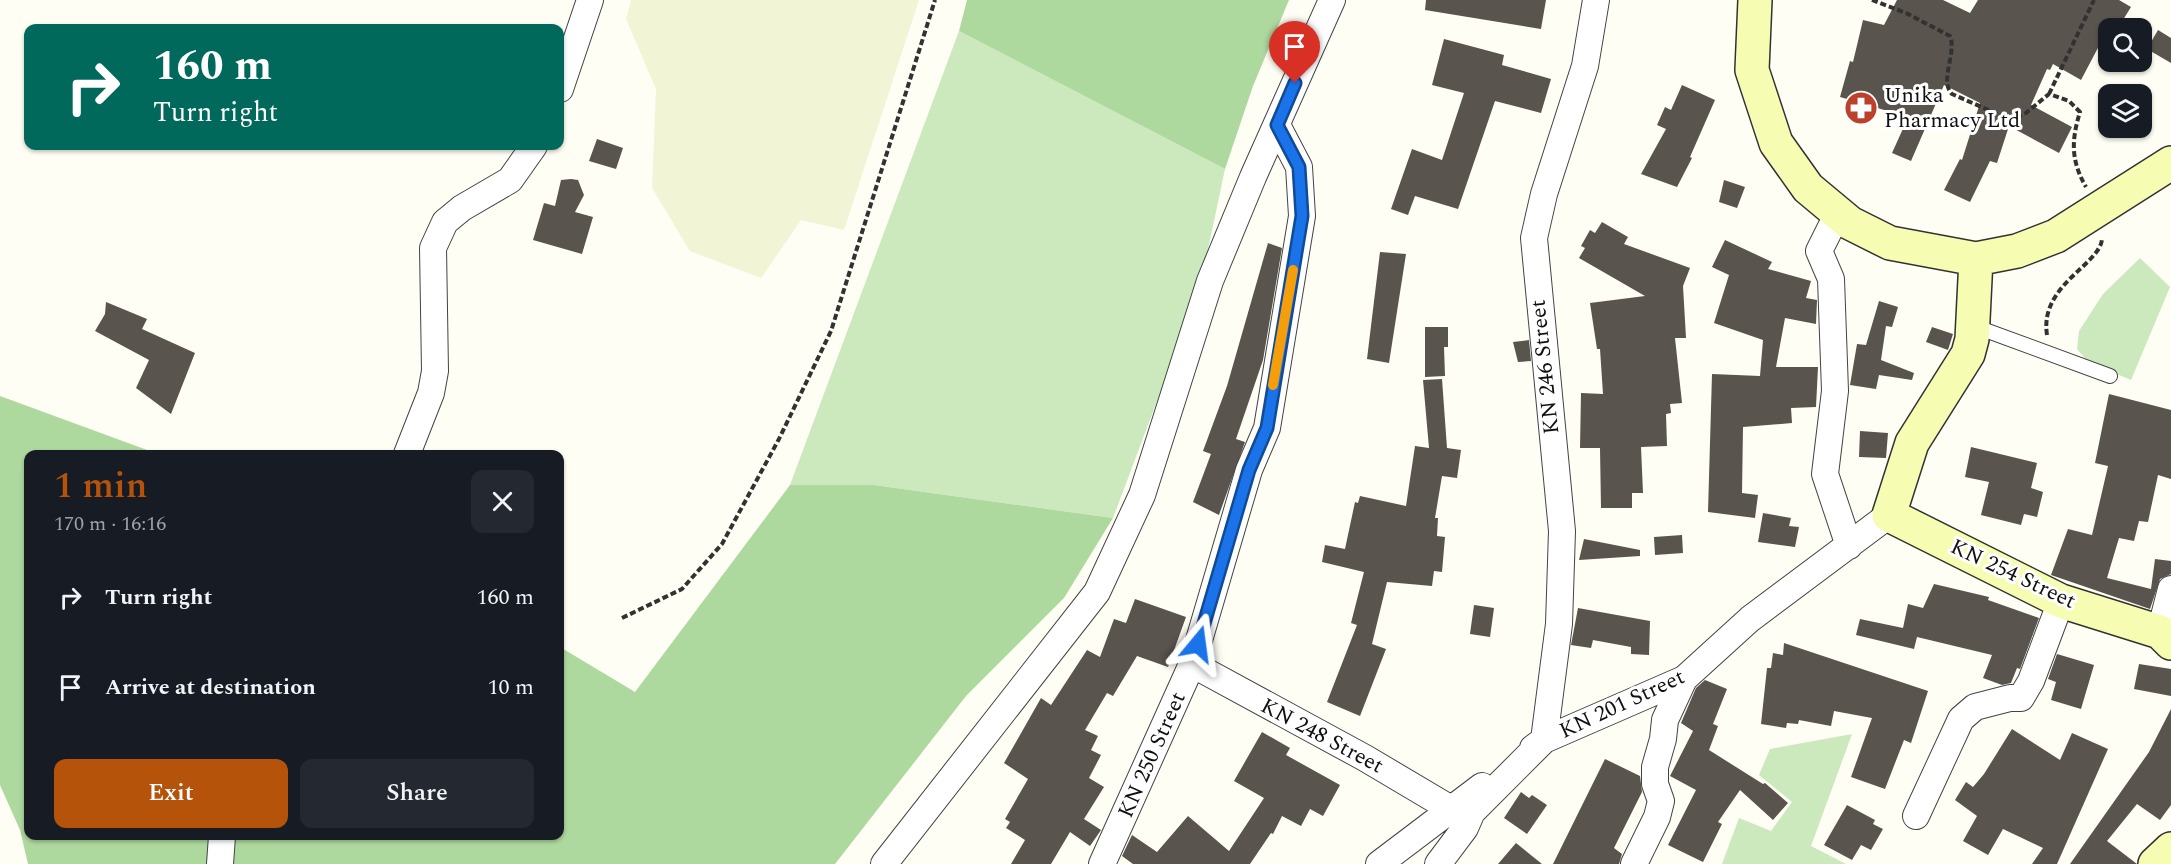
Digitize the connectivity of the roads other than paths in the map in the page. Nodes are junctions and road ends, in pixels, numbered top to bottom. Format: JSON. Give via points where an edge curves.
{"nodes":[{"id":1,"x":590,"y":0,"type":"edge"},
{"id":2,"x":1332,"y":0,"type":"edge"},
{"id":3,"x":1596,"y":0,"type":"edge"},
{"id":4,"x":1755,"y":0,"type":"edge"},
{"id":5,"x":564,"y":77,"type":"edge"},
{"id":6,"x":1277,"y":125,"type":"junction"},
{"id":7,"x":531,"y":150,"type":"edge"},
{"id":8,"x":2171,"y":163,"type":"edge"},
{"id":9,"x":1838,"y":213,"type":"junction"},
{"id":10,"x":1976,"y":259,"type":"junction"},
{"id":11,"x":1972,"y":325,"type":"junction"},
{"id":12,"x":2110,"y":376,"type":"dead end"},
{"id":13,"x":409,"y":450,"type":"edge"},
{"id":14,"x":1889,"y":515,"type":"junction"},
{"id":15,"x":1849,"y":546,"type":"junction"},
{"id":16,"x":2171,"y":589,"type":"edge"},
{"id":17,"x":2061,"y":601,"type":"junction"},
{"id":18,"x":2166,"y":638,"type":"edge"},
{"id":19,"x":1192,"y":664,"type":"junction"},
{"id":20,"x":1684,"y":679,"type":"junction"},
{"id":21,"x":1544,"y":740,"type":"junction"},
{"id":22,"x":1462,"y":811,"type":"junction"},
{"id":23,"x":1916,"y":816,"type":"dead end"},
{"id":24,"x":222,"y":840,"type":"edge"},
{"id":25,"x":220,"y":864,"type":"edge"},
{"id":26,"x":884,"y":864,"type":"edge"},
{"id":27,"x":1102,"y":864,"type":"edge"},
{"id":28,"x":1379,"y":864,"type":"edge"},
{"id":29,"x":1438,"y":864,"type":"edge"},
{"id":30,"x":1634,"y":864,"type":"edge"}],
"edges":[{"from":1,"to":5,"type":"street"},
{"from":2,"to":6,"type":"street"},
{"from":3,"to":21,"type":"street","name":"KN 246 Street","via":[[1585,66],[1534,238],[1562,531],[1559,624]]},
{"from":4,"to":9,"type":"main road","via":[[1752,70],[1776,143],[1808,188]]},
{"from":6,"to":19,"type":"street","name":"KN 250 Street","via":[[1299,167],[1302,216],[1267,428],[1249,470]]},
{"from":6,"to":26,"type":"street","via":[[1210,281],[1142,495],[1097,592]]},
{"from":7,"to":13,"type":"street","via":[[510,180],[445,222],[433,248],[435,371],[431,393]]},
{"from":8,"to":10,"type":"main road","via":[[2056,236],[2017,251]]},
{"from":9,"to":10,"type":"main road","via":[[1890,243]]},
{"from":9,"to":15,"type":"street","via":[[1820,251],[1831,279],[1835,391],[1825,474]]},
{"from":10,"to":11,"type":"main road"},
{"from":11,"to":12,"type":"lane"},
{"from":11,"to":14,"type":"main road","via":[[1968,354],[1912,443]]},
{"from":14,"to":15,"type":"street","name":"KN 201 Street"},
{"from":14,"to":17,"type":"main road","name":"KN 254 Street"},
{"from":15,"to":20,"type":"street","name":"KN 201 Street","via":[[1750,620]]},
{"from":16,"to":18,"type":"street"},
{"from":17,"to":18,"type":"main road","name":"KN 254 Street"},
{"from":17,"to":23,"type":"street","via":[[2021,698],[1976,707],[1961,719]]},
{"from":19,"to":22,"type":"street","name":"KN 248 Street"},
{"from":19,"to":27,"type":"street","name":"KN 250 Street"},
{"from":20,"to":21,"type":"street","name":"KN 201 Street"},
{"from":20,"to":30,"type":"street","via":[[1665,720],[1654,768],[1660,801],[1657,818]]},
{"from":21,"to":22,"type":"street","name":"KN 201 Street"},
{"from":22,"to":28,"type":"street","name":"KN 201 Street"},
{"from":22,"to":29,"type":"street","via":[[1465,828]]},
{"from":24,"to":25,"type":"street"}]}
